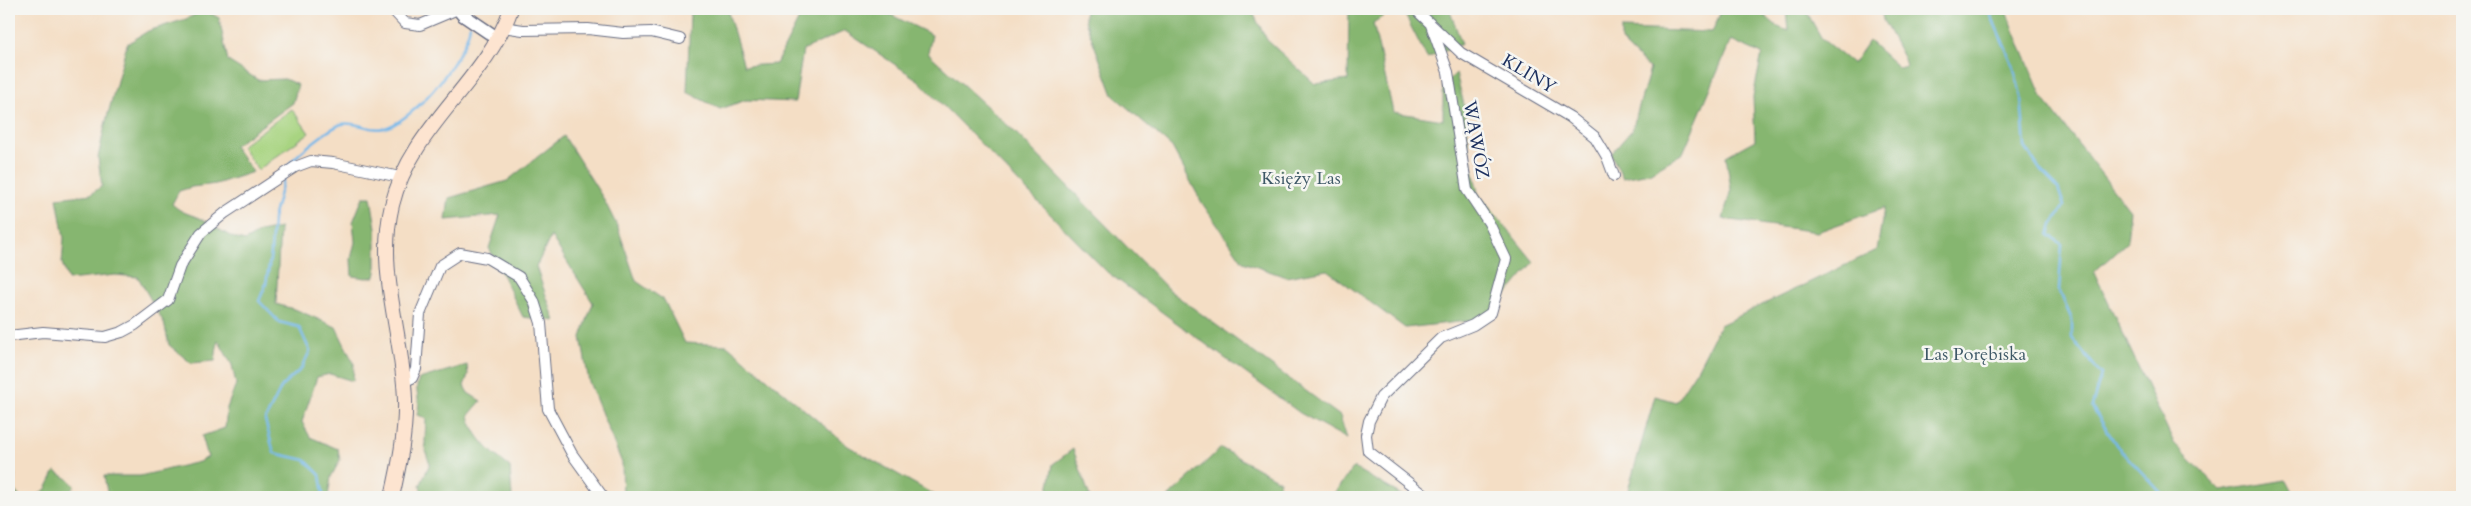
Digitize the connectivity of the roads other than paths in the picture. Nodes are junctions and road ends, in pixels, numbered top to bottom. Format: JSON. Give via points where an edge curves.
{"nodes":[{"id":1,"x":392,"y":9,"type":"edge"},
{"id":2,"x":511,"y":9,"type":"edge"},
{"id":3,"x":1415,"y":9,"type":"edge"},
{"id":4,"x":460,"y":11,"type":"edge"},
{"id":5,"x":1431,"y":25,"type":"junction"},
{"id":6,"x":500,"y":33,"type":"junction"},
{"id":7,"x":680,"y":39,"type":"dead end"},
{"id":8,"x":1614,"y":176,"type":"dead end"},
{"id":9,"x":400,"y":177,"type":"junction"},
{"id":10,"x":9,"y":336,"type":"edge"},
{"id":11,"x":403,"y":382,"type":"junction"},
{"id":12,"x":392,"y":497,"type":"edge"},
{"id":13,"x":602,"y":497,"type":"edge"},
{"id":14,"x":1427,"y":497,"type":"edge"}],
"edges":[{"from":1,"to":4,"type":"street","via":[[405,23],[420,24]]},
{"from":2,"to":6,"type":"main road"},
{"from":3,"to":5,"type":"street","name":"KLINY"},
{"from":4,"to":6,"type":"street","via":[[477,25]]},
{"from":5,"to":8,"type":"street","name":"KLINY","via":[[1461,53],[1570,117],[1595,138]]},
{"from":5,"to":14,"type":"street","name":"WĄWÓZ","via":[[1448,72],[1467,190],[1489,223],[1506,258],[1491,313],[1473,326],[1441,338],[1381,397],[1369,421],[1366,435],[1368,451]]},
{"from":6,"to":7,"type":"street","via":[[588,29],[651,32]]},
{"from":6,"to":9,"type":"main road","via":[[420,141]]},
{"from":9,"to":10,"type":"street","via":[[311,161],[292,168],[201,233],[180,266],[168,300],[135,326],[105,337],[42,332]]},
{"from":9,"to":11,"type":"main road","via":[[387,228],[386,268]]},
{"from":11,"to":12,"type":"main road","via":[[404,435]]},
{"from":11,"to":13,"type":"street","via":[[412,378],[416,369],[420,314],[440,266],[460,253],[486,258],[518,277],[534,301],[541,323],[548,409],[572,454]]}]}
